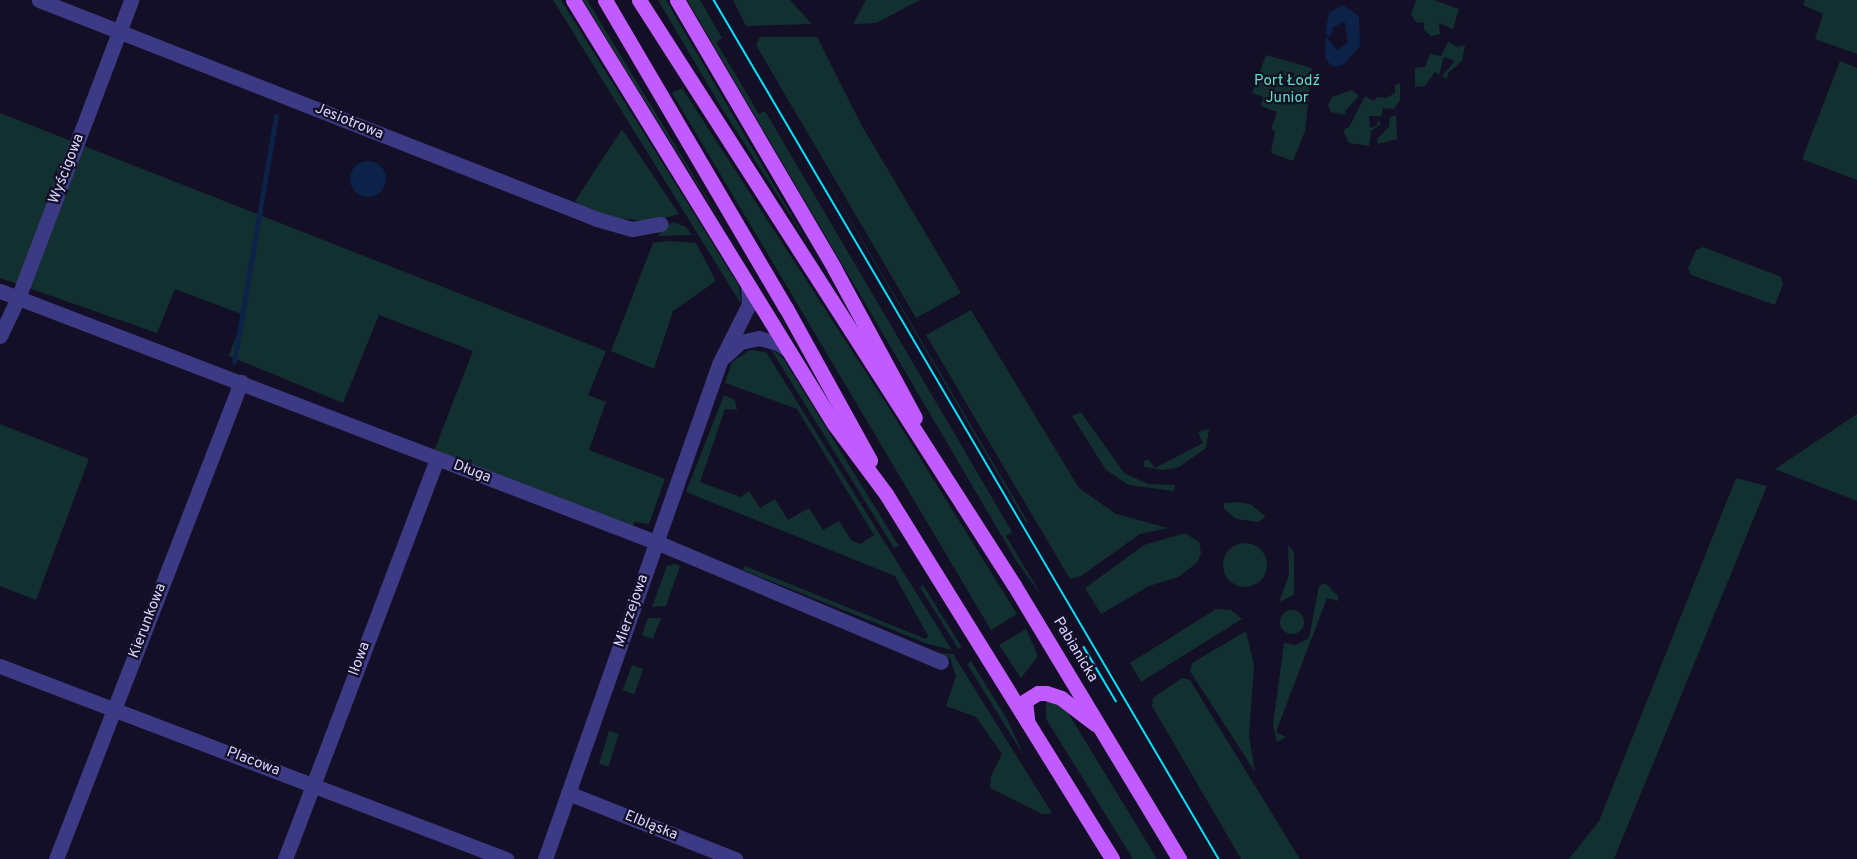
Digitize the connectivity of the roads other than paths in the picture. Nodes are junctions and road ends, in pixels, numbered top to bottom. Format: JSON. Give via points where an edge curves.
{"nodes":[{"id":1,"x":39,"y":0,"type":"edge"},
{"id":2,"x":131,"y":0,"type":"edge"},
{"id":3,"x":573,"y":0,"type":"edge"},
{"id":4,"x":605,"y":0,"type":"edge"},
{"id":5,"x":639,"y":0,"type":"edge"},
{"id":6,"x":677,"y":0,"type":"edge"},
{"id":7,"x":119,"y":31,"type":"junction"},
{"id":8,"x":661,"y":224,"type":"dead end"},
{"id":9,"x":748,"y":286,"type":"junction"},
{"id":10,"x":0,"y":291,"type":"edge"},
{"id":11,"x":18,"y":298,"type":"junction"},
{"id":12,"x":0,"y":336,"type":"edge"},
{"id":13,"x":788,"y":350,"type":"junction"},
{"id":14,"x":719,"y":364,"type":"junction"},
{"id":15,"x":241,"y":382,"type":"junction"},
{"id":16,"x":437,"y":459,"type":"junction"},
{"id":17,"x":936,"y":462,"type":"junction"},
{"id":18,"x":886,"y":494,"type":"junction"},
{"id":19,"x":656,"y":542,"type":"junction"},
{"id":20,"x":941,"y":662,"type":"dead end"},
{"id":21,"x":0,"y":666,"type":"edge"},
{"id":22,"x":114,"y":709,"type":"junction"},
{"id":23,"x":1027,"y":720,"type":"junction"},
{"id":24,"x":1102,"y":729,"type":"junction"},
{"id":25,"x":313,"y":785,"type":"junction"},
{"id":26,"x":568,"y":793,"type":"junction"},
{"id":27,"x":56,"y":859,"type":"edge"},
{"id":28,"x":285,"y":859,"type":"edge"},
{"id":29,"x":506,"y":859,"type":"edge"},
{"id":30,"x":545,"y":859,"type":"edge"},
{"id":31,"x":735,"y":859,"type":"edge"},
{"id":32,"x":1112,"y":859,"type":"edge"},
{"id":33,"x":1179,"y":859,"type":"edge"}],
"edges":[{"from":1,"to":7,"type":"street","name":"Jesiotrowa"},
{"from":2,"to":7,"type":"street","name":"Wyścigowa"},
{"from":3,"to":9,"type":"main road"},
{"from":4,"to":18,"type":"main road","via":[[837,396]]},
{"from":5,"to":17,"type":"main road","via":[[884,387]]},
{"from":6,"to":17,"type":"main road","via":[[892,371]]},
{"from":7,"to":8,"type":"street","name":"Jesiotrowa","via":[[619,227],[645,229]]},
{"from":7,"to":11,"type":"street","name":"Wyścigowa"},
{"from":9,"to":13,"type":"main road"},
{"from":9,"to":14,"type":"street","name":"Mierzejowa","via":[[748,304]]},
{"from":10,"to":11,"type":"street","name":"Długa"},
{"from":11,"to":12,"type":"street","name":"Wyścigowa"},
{"from":11,"to":15,"type":"street","name":"Długa"},
{"from":13,"to":14,"type":"street","via":[[771,340],[749,339],[733,346]]},
{"from":13,"to":18,"type":"main road","via":[[834,424]]},
{"from":14,"to":19,"type":"street","name":"Mierzejowa"},
{"from":15,"to":16,"type":"street","name":"Długa"},
{"from":15,"to":22,"type":"street","name":"Kierunkowa"},
{"from":16,"to":19,"type":"street","name":"Długa"},
{"from":16,"to":25,"type":"street","name":"Iłowa"},
{"from":17,"to":24,"type":"main road","name":"Pabianicka"},
{"from":18,"to":23,"type":"main road"},
{"from":19,"to":20,"type":"street","name":"Długa"},
{"from":19,"to":26,"type":"street","name":"Mierzejowa"},
{"from":21,"to":22,"type":"street","name":"Placowa"},
{"from":22,"to":25,"type":"street","name":"Placowa"},
{"from":22,"to":27,"type":"street","name":"Kierunkowa"},
{"from":23,"to":24,"type":"main road","via":[[1025,701],[1046,693],[1061,698]]},
{"from":23,"to":32,"type":"main road"},
{"from":24,"to":33,"type":"main road","name":"Pabianicka"},
{"from":25,"to":28,"type":"street","name":"Iłowa"},
{"from":25,"to":29,"type":"street","name":"Placowa"},
{"from":26,"to":30,"type":"street","name":"Mierzejowa"},
{"from":26,"to":31,"type":"street","name":"Elbląska"}]}
